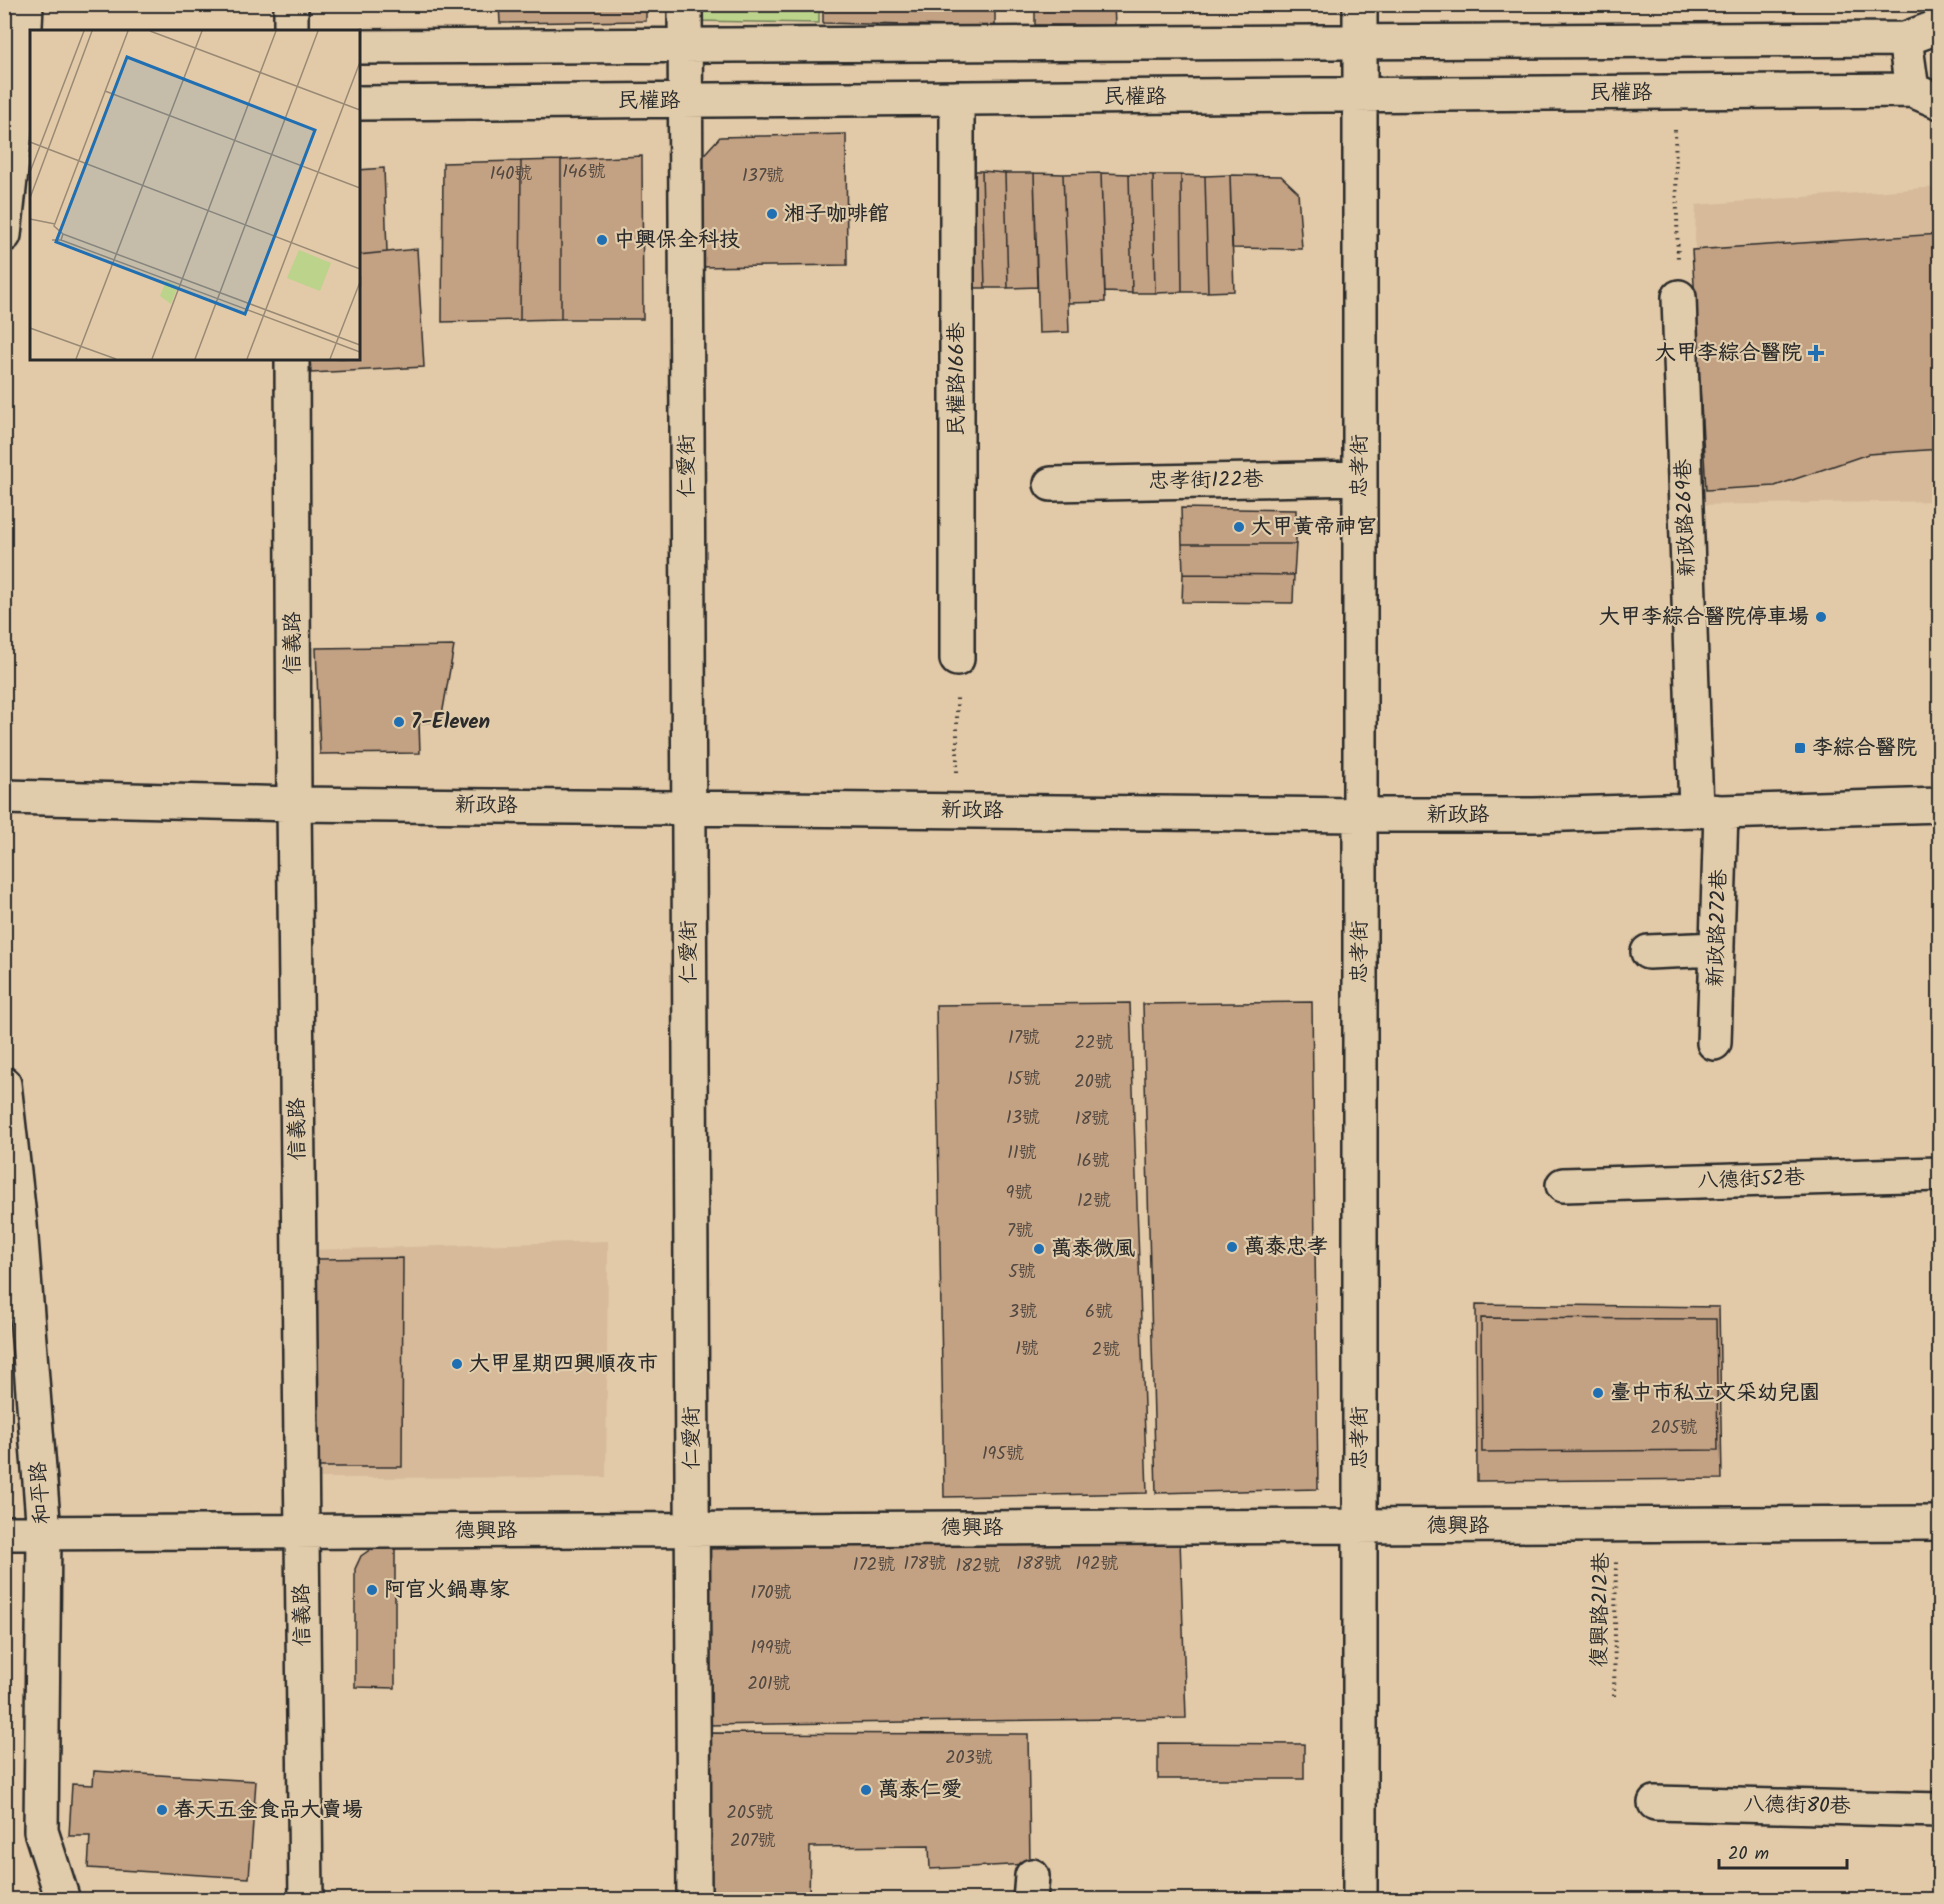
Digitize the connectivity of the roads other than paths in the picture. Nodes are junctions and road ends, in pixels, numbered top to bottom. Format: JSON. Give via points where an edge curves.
{"nodes":[{"id":1,"x":26,"y":4,"type":"edge"},
{"id":2,"x":291,"y":4,"type":"edge"},
{"id":3,"x":685,"y":4,"type":"edge"},
{"id":4,"x":1360,"y":4,"type":"edge"},
{"id":5,"x":1940,"y":26,"type":"edge"},
{"id":6,"x":291,"y":30,"type":"edge"},
{"id":7,"x":1905,"y":39,"type":"junction"},
{"id":8,"x":1360,"y":42,"type":"junction"},
{"id":9,"x":685,"y":45,"type":"junction"},
{"id":10,"x":360,"y":47,"type":"edge"},
{"id":11,"x":20,"y":49,"type":"edge"},
{"id":12,"x":1360,"y":95,"type":"junction"},
{"id":13,"x":1926,"y":96,"type":"edge"},
{"id":14,"x":957,"y":98,"type":"junction"},
{"id":15,"x":685,"y":101,"type":"junction"},
{"id":16,"x":360,"y":103,"type":"edge"},
{"id":17,"x":18,"y":106,"type":"edge"},
{"id":18,"x":4,"y":235,"type":"edge"},
{"id":19,"x":1680,"y":297,"type":"road end"},
{"id":20,"x":292,"y":360,"type":"edge"},
{"id":21,"x":1360,"y":478,"type":"junction"},
{"id":22,"x":1051,"y":484,"type":"dead end"},
{"id":23,"x":957,"y":659,"type":"road end"},
{"id":24,"x":4,"y":797,"type":"edge"},
{"id":25,"x":294,"y":804,"type":"junction"},
{"id":26,"x":1940,"y":805,"type":"edge"},
{"id":27,"x":689,"y":808,"type":"junction"},
{"id":28,"x":1708,"y":811,"type":"junction"},
{"id":29,"x":1360,"y":815,"type":"junction"},
{"id":30,"x":1717,"y":949,"type":"junction"},
{"id":31,"x":1648,"y":952,"type":"dead end"},
{"id":32,"x":1714,"y":1043,"type":"dead end"},
{"id":33,"x":4,"y":1084,"type":"edge"},
{"id":34,"x":1940,"y":1174,"type":"edge"},
{"id":35,"x":1563,"y":1185,"type":"dead end"},
{"id":36,"x":1940,"y":1523,"type":"edge"},
{"id":37,"x":1360,"y":1526,"type":"junction"},
{"id":38,"x":692,"y":1530,"type":"junction"},
{"id":39,"x":302,"y":1532,"type":"junction"},
{"id":40,"x":4,"y":1533,"type":"edge"},
{"id":41,"x":45,"y":1533,"type":"junction"},
{"id":42,"x":1655,"y":1803,"type":"dead end"},
{"id":43,"x":1940,"y":1810,"type":"edge"},
{"id":44,"x":63,"y":1899,"type":"edge"},
{"id":45,"x":306,"y":1899,"type":"edge"},
{"id":46,"x":694,"y":1899,"type":"edge"},
{"id":47,"x":1360,"y":1899,"type":"edge"}],
"edges":[{"from":1,"to":11,"type":"street"},
{"from":2,"to":6,"type":"street"},
{"from":3,"to":9,"type":"street","name":"仁愛街"},
{"from":4,"to":8,"type":"street","name":"忠孝街"},
{"from":5,"to":7,"type":"street"},
{"from":7,"to":8,"type":"street"},
{"from":7,"to":13,"type":"street"},
{"from":8,"to":9,"type":"street"},
{"from":8,"to":12,"type":"street","name":"忠孝街"},
{"from":9,"to":10,"type":"street"},
{"from":9,"to":15,"type":"street","name":"仁愛街"},
{"from":11,"to":17,"type":"street"},
{"from":12,"to":13,"type":"street","name":"民權路","via":[[1674,92]]},
{"from":12,"to":14,"type":"street","name":"民權路"},
{"from":12,"to":21,"type":"street","name":"忠孝街"},
{"from":14,"to":15,"type":"street","name":"民權路"},
{"from":14,"to":23,"type":"street","name":"民權路166巷"},
{"from":15,"to":16,"type":"street","name":"民權路"},
{"from":15,"to":27,"type":"street","name":"仁愛街"},
{"from":17,"to":18,"type":"street"},
{"from":19,"to":28,"type":"street","name":"新政路269巷"},
{"from":20,"to":25,"type":"street","name":"信義路"},
{"from":21,"to":22,"type":"street","name":"忠孝街122巷"},
{"from":21,"to":29,"type":"street","name":"忠孝街"},
{"from":24,"to":25,"type":"street","name":"新政路"},
{"from":25,"to":27,"type":"street","name":"新政路"},
{"from":25,"to":39,"type":"street","name":"信義路"},
{"from":26,"to":28,"type":"street","name":"新政路"},
{"from":27,"to":29,"type":"street","name":"新政路"},
{"from":27,"to":38,"type":"street","name":"仁愛街"},
{"from":28,"to":29,"type":"street","name":"新政路"},
{"from":28,"to":30,"type":"street","name":"新政路272巷"},
{"from":29,"to":37,"type":"street","name":"忠孝街"},
{"from":30,"to":31,"type":"street"},
{"from":30,"to":32,"type":"street","name":"新政路272巷"},
{"from":33,"to":41,"type":"street","name":"和平路","via":[[20,1225]]},
{"from":34,"to":35,"type":"street","name":"八德街52巷"},
{"from":36,"to":37,"type":"street","name":"德興路"},
{"from":37,"to":38,"type":"street","name":"德興路"},
{"from":37,"to":47,"type":"street","name":"忠孝街"},
{"from":38,"to":39,"type":"street","name":"德興路"},
{"from":38,"to":46,"type":"street","name":"仁愛街"},
{"from":39,"to":41,"type":"street","name":"德興路"},
{"from":39,"to":45,"type":"street","name":"信義路"},
{"from":40,"to":41,"type":"street","name":"德興路"},
{"from":41,"to":44,"type":"street","name":"和平路","via":[[41,1831]]},
{"from":42,"to":43,"type":"street","name":"八德街80巷"}]}
